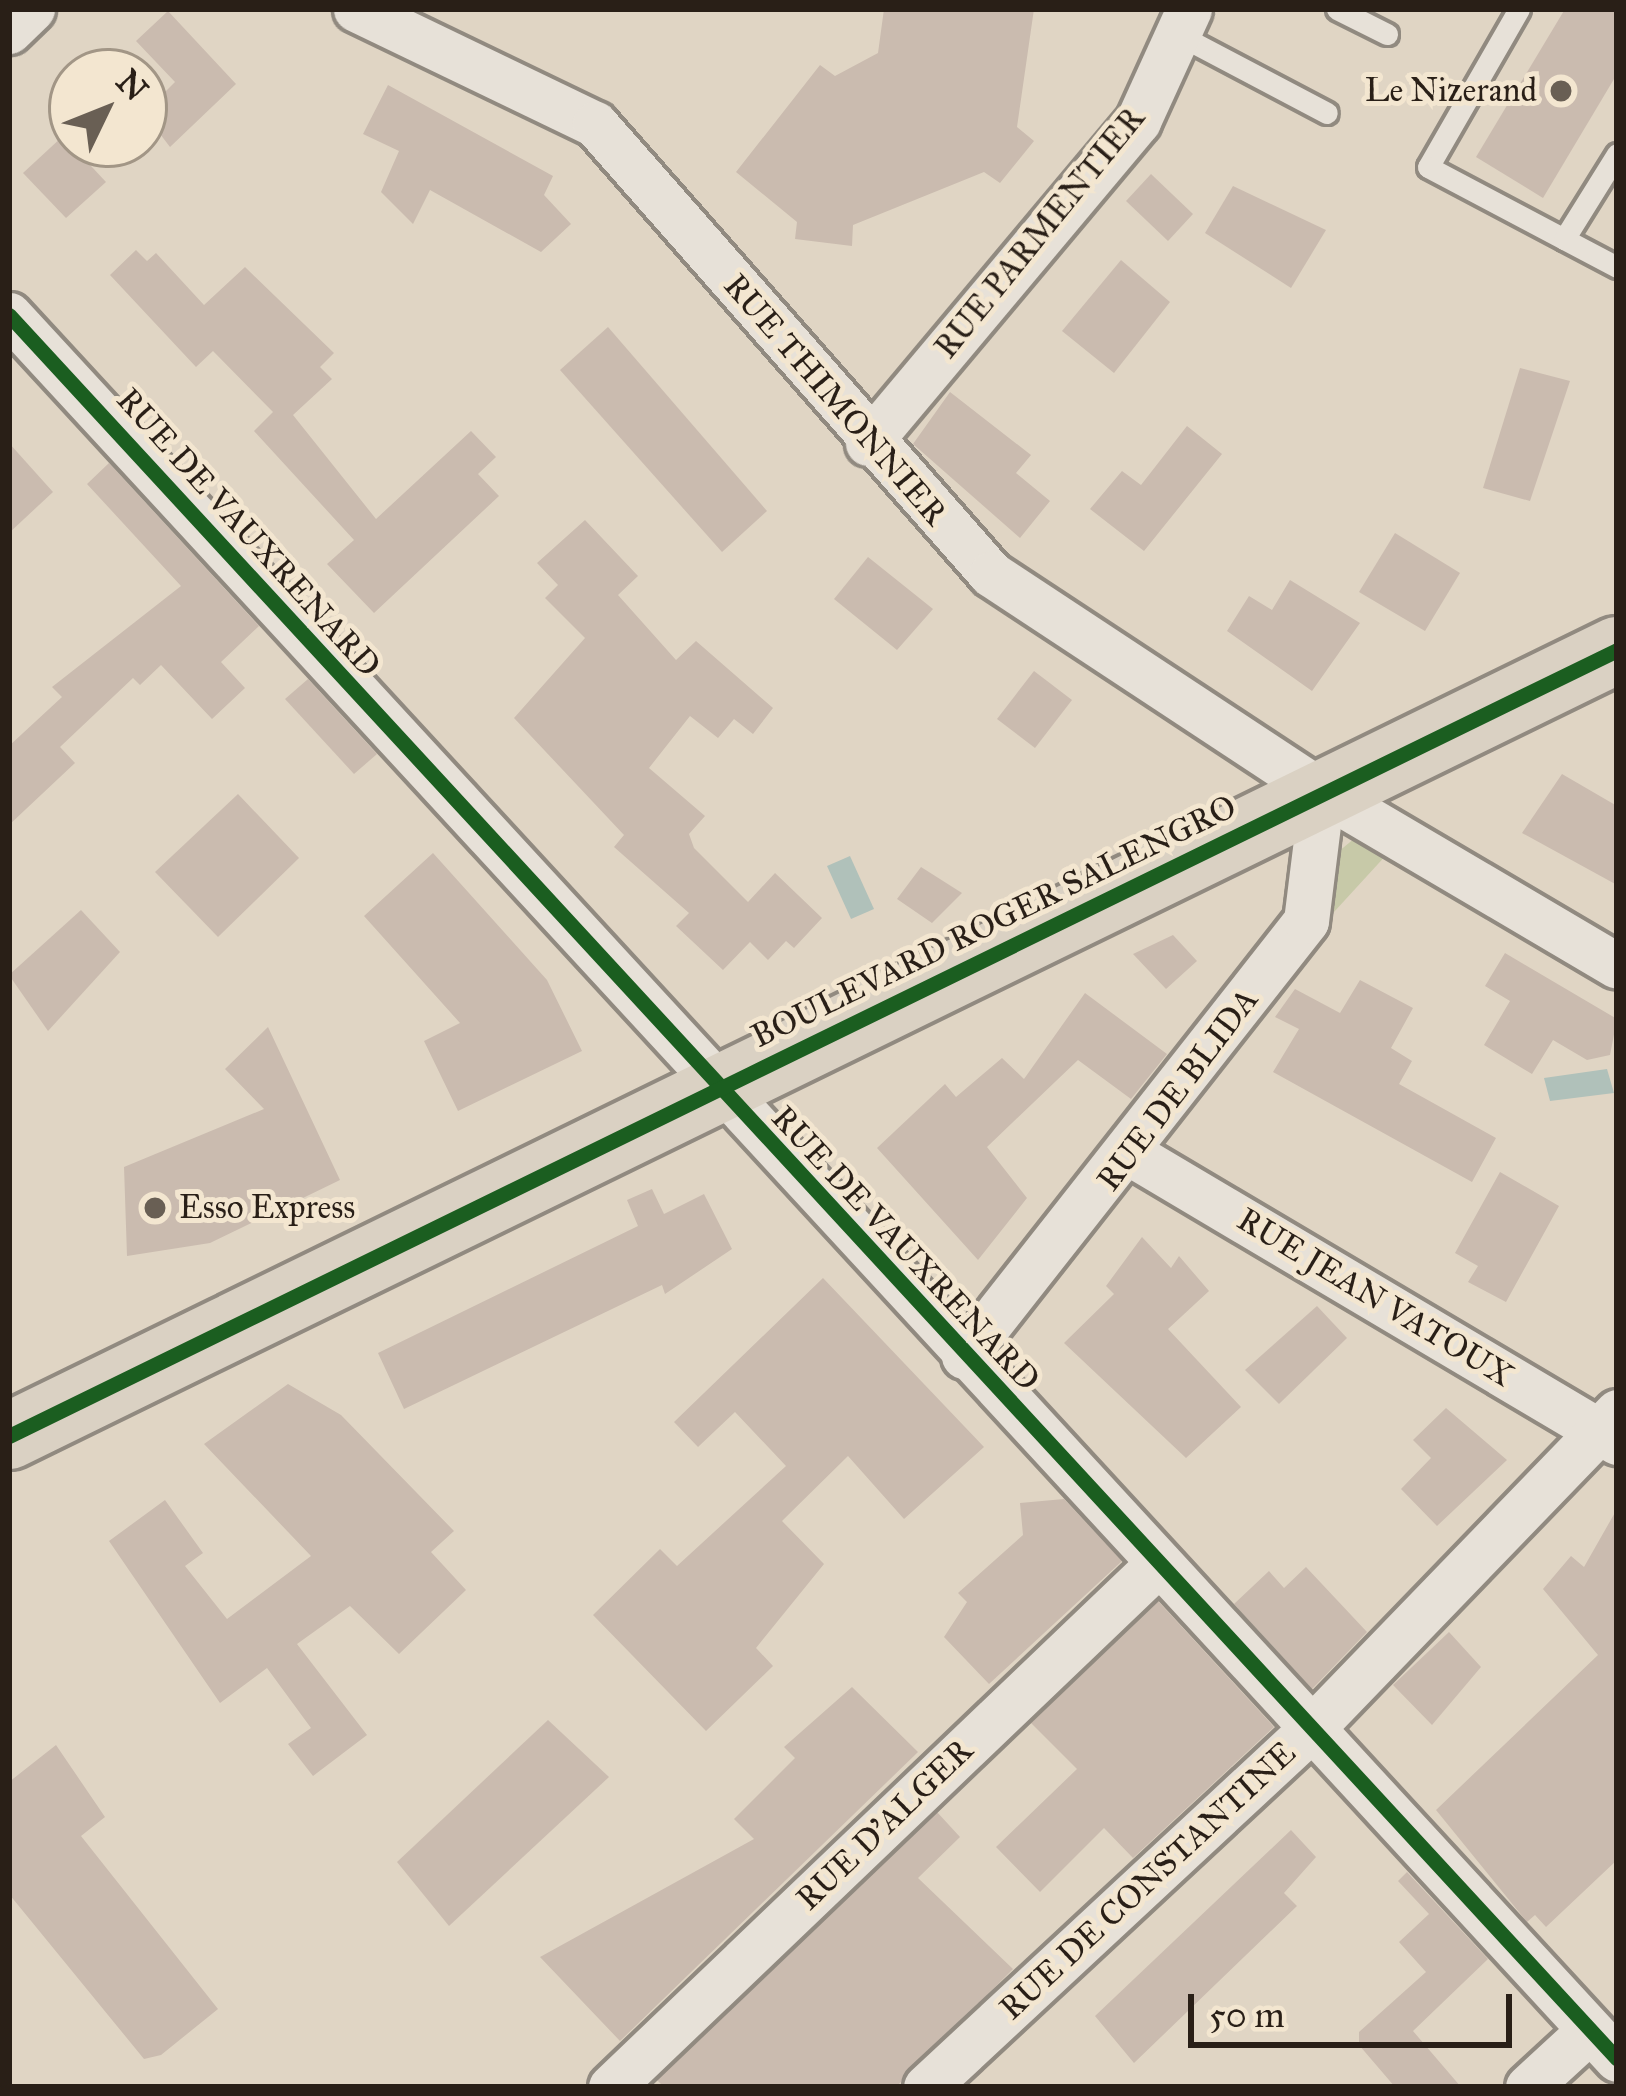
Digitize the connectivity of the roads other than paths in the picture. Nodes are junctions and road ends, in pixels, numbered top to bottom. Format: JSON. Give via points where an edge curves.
{"nodes":[{"id":1,"x":32,"y":9,"type":"edge"},
{"id":2,"x":356,"y":9,"type":"edge"},
{"id":3,"x":1337,"y":9,"type":"edge"},
{"id":4,"x":1519,"y":9,"type":"edge"},
{"id":5,"x":1184,"y":22,"type":"edge"},
{"id":6,"x":9,"y":31,"type":"edge"},
{"id":7,"x":1387,"y":34,"type":"dead end"},
{"id":8,"x":1327,"y":113,"type":"dead end"},
{"id":9,"x":1617,"y":154,"type":"edge"},
{"id":10,"x":1564,"y":239,"type":"junction"},
{"id":11,"x":1617,"y":267,"type":"edge"},
{"id":12,"x":9,"y":315,"type":"edge"},
{"id":13,"x":868,"y":442,"type":"junction"},
{"id":14,"x":1617,"y":650,"type":"edge"},
{"id":15,"x":1322,"y":792,"type":"junction"},
{"id":16,"x":1617,"y":966,"type":"edge"},
{"id":17,"x":716,"y":1090,"type":"junction"},
{"id":18,"x":1133,"y":1155,"type":"junction"},
{"id":19,"x":964,"y":1356,"type":"junction"},
{"id":20,"x":1610,"y":1428,"type":"edge"},
{"id":21,"x":9,"y":1436,"type":"edge"},
{"id":22,"x":1159,"y":1563,"type":"junction"},
{"id":23,"x":1310,"y":1730,"type":"junction"},
{"id":24,"x":1604,"y":2045,"type":"edge"},
{"id":25,"x":611,"y":2087,"type":"edge"},
{"id":26,"x":926,"y":2087,"type":"edge"},
{"id":27,"x":1528,"y":2087,"type":"edge"}],
"edges":[{"from":1,"to":6,"type":"street"},
{"from":2,"to":13,"type":"street","name":"RUE THIMONNIER","via":[[595,124]]},
{"from":3,"to":7,"type":"lane"},
{"from":4,"to":10,"type":"lane","via":[[1428,167]]},
{"from":5,"to":8,"type":"lane"},
{"from":5,"to":13,"type":"street","name":"RUE PARMENTIER","via":[[1138,122]]},
{"from":9,"to":10,"type":"lane"},
{"from":10,"to":11,"type":"lane"},
{"from":12,"to":17,"type":"street","name":"RUE DE VAUXRENARD"},
{"from":13,"to":15,"type":"street","name":"RUE THIMONNIER","via":[[991,574]]},
{"from":14,"to":15,"type":"main road","name":"BOULEVARD ROGER SALENGRO"},
{"from":15,"to":16,"type":"street","name":"RUE THIMONNIER"},
{"from":15,"to":17,"type":"main road","name":"BOULEVARD ROGER SALENGRO"},
{"from":15,"to":18,"type":"street","name":"RUE DE BLIDA","via":[[1306,921]]},
{"from":17,"to":19,"type":"street","name":"RUE DE VAUXRENARD"},
{"from":17,"to":21,"type":"main road","name":"BOULEVARD ROGER SALENGRO"},
{"from":18,"to":19,"type":"street","name":"RUE DE BLIDA"},
{"from":18,"to":20,"type":"street","name":"RUE JEAN VATOUX"},
{"from":19,"to":22,"type":"street","name":"RUE DE VAUXRENARD"},
{"from":20,"to":23,"type":"street","name":"RUE DE CONSTANTINE"},
{"from":22,"to":23,"type":"street","name":"RUE DE VAUXRENARD"},
{"from":22,"to":25,"type":"street","name":"RUE D'ALGER"},
{"from":23,"to":24,"type":"street","name":"RUE DE VAUXRENARD"},
{"from":23,"to":26,"type":"street","name":"RUE DE CONSTANTINE"},
{"from":24,"to":27,"type":"street"}]}
